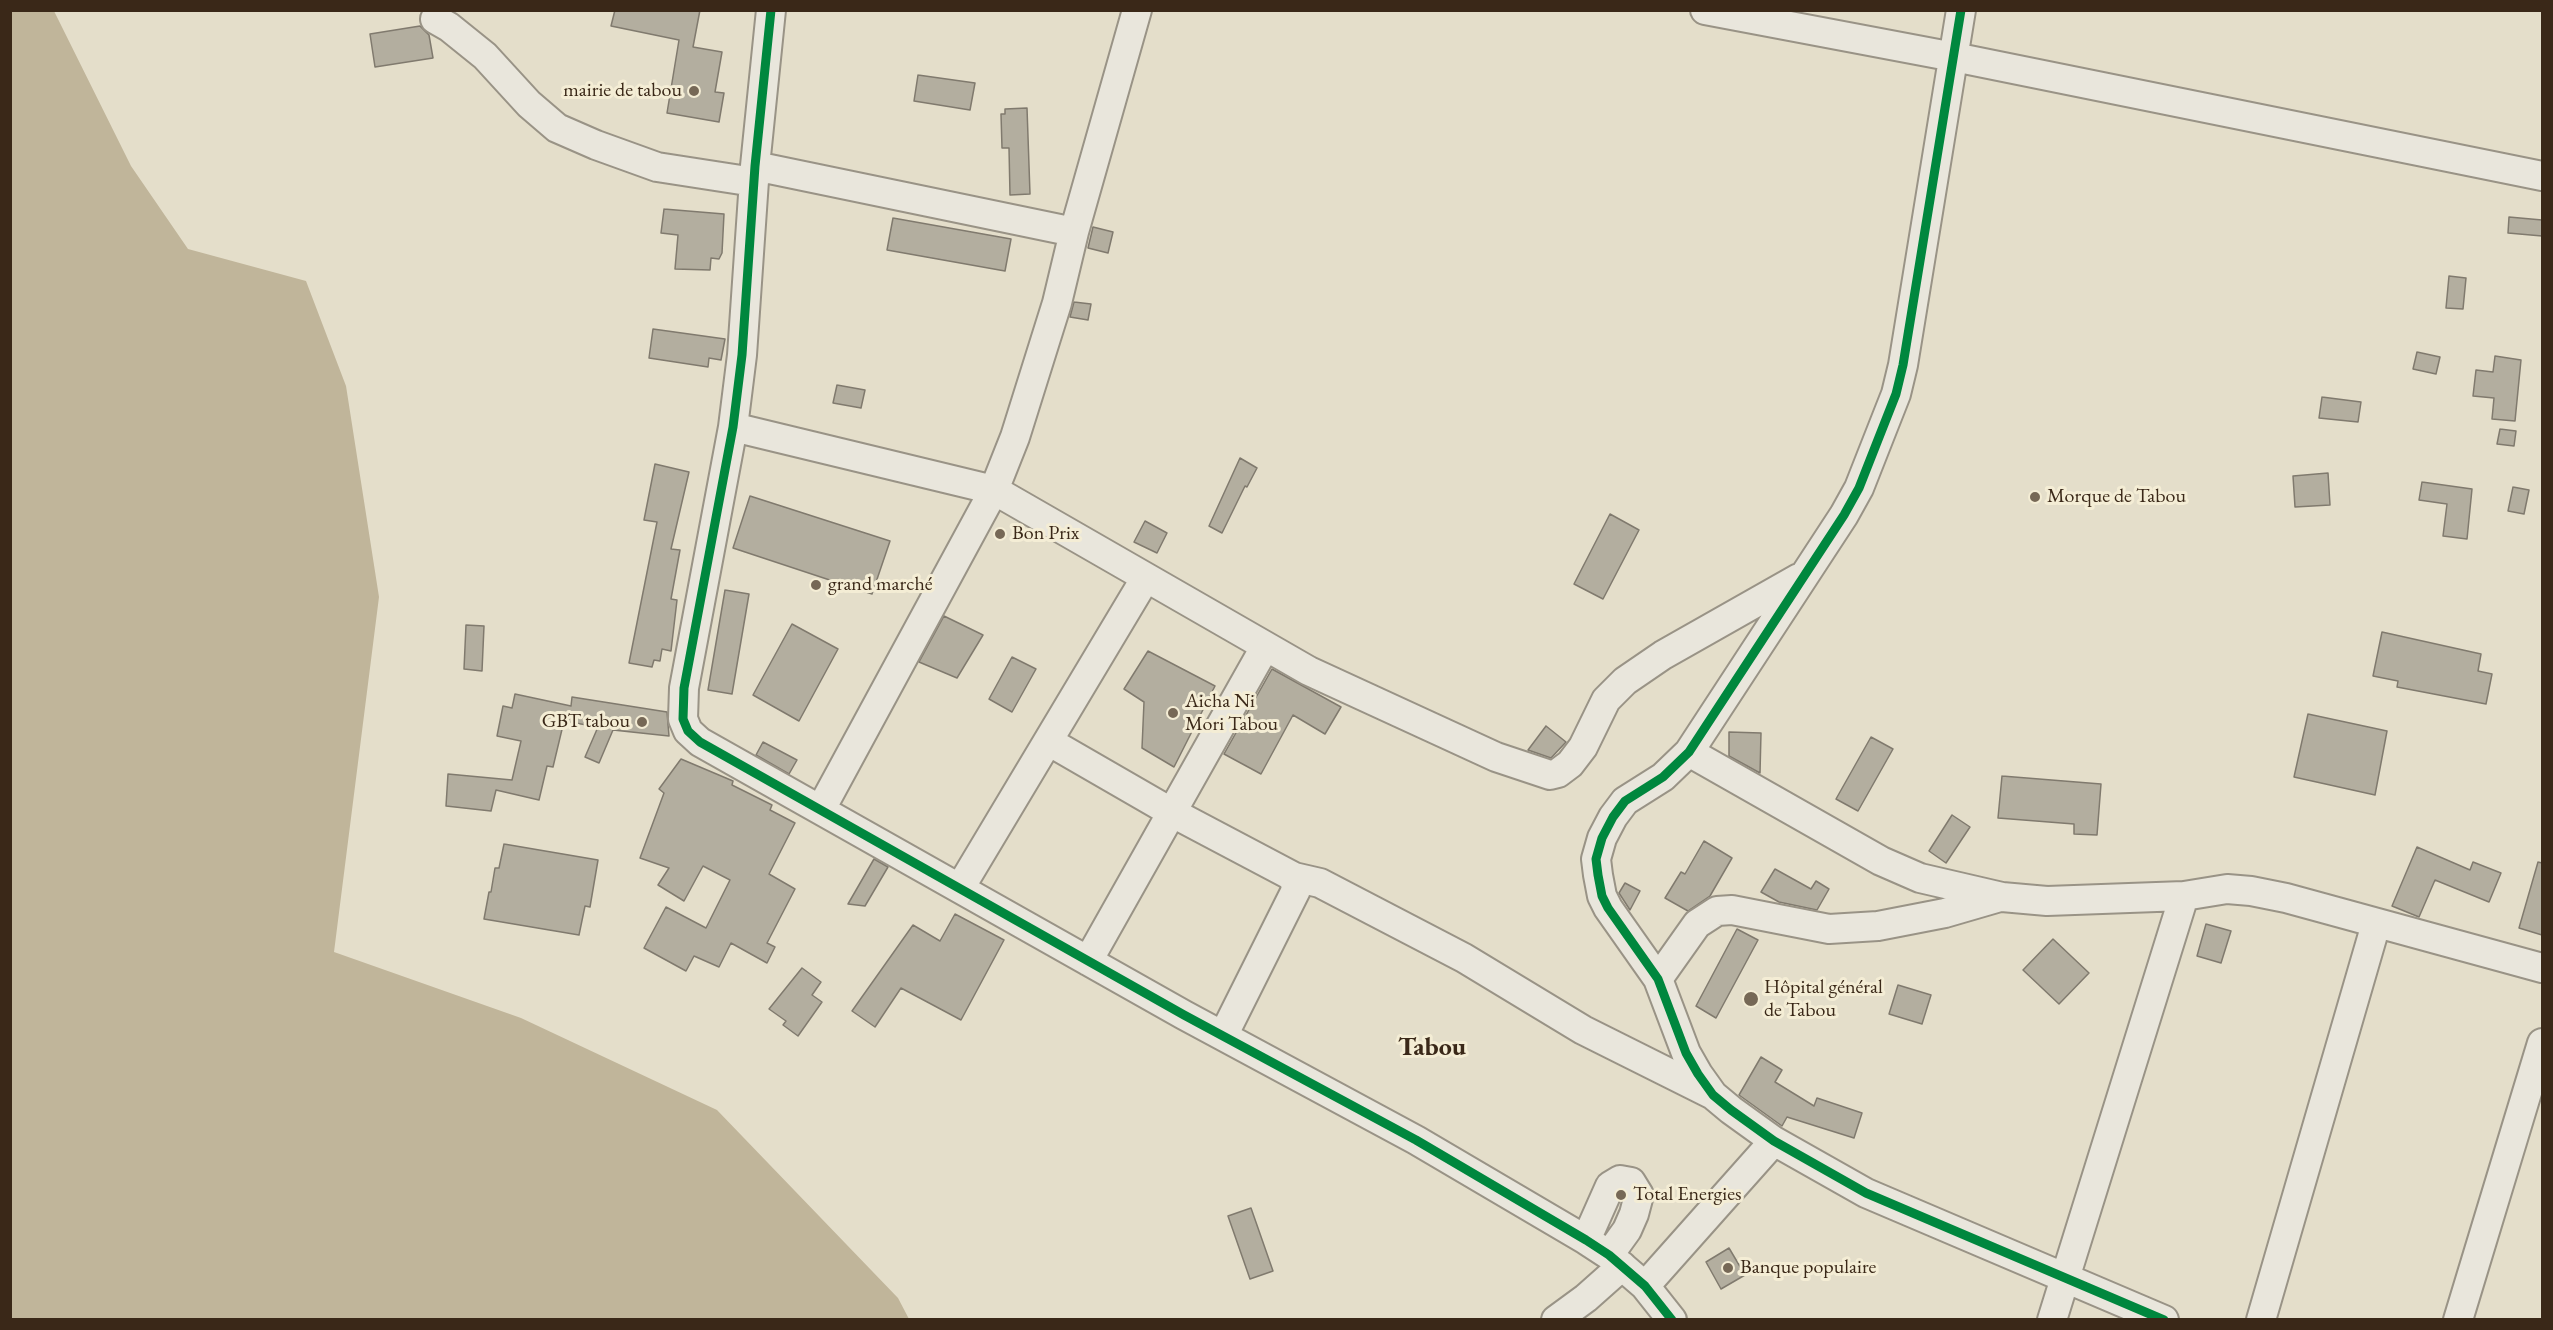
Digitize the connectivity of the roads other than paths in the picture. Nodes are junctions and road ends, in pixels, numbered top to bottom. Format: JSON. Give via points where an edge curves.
{"nodes":[{"id":1,"x":771,"y":10,"type":"edge"},
{"id":2,"x":1137,"y":10,"type":"edge"},
{"id":3,"x":1705,"y":10,"type":"edge"},
{"id":4,"x":1960,"y":10,"type":"edge"},
{"id":5,"x":435,"y":19,"type":"dead end"},
{"id":6,"x":1954,"y":57,"type":"junction"},
{"id":7,"x":755,"y":174,"type":"junction"},
{"id":8,"x":2542,"y":176,"type":"edge"},
{"id":9,"x":1074,"y":232,"type":"junction"},
{"id":10,"x":733,"y":427,"type":"junction"},
{"id":11,"x":994,"y":490,"type":"junction"},
{"id":12,"x":1804,"y":576,"type":"junction"},
{"id":13,"x":1145,"y":579,"type":"junction"},
{"id":14,"x":1265,"y":647,"type":"junction"},
{"id":15,"x":1048,"y":741,"type":"junction"},
{"id":16,"x":1689,"y":752,"type":"junction"},
{"id":17,"x":821,"y":809,"type":"junction"},
{"id":18,"x":1171,"y":813,"type":"junction"},
{"id":19,"x":1294,"y":877,"type":"junction"},
{"id":20,"x":960,"y":888,"type":"junction"},
{"id":21,"x":2184,"y":896,"type":"junction"},
{"id":22,"x":2002,"y":897,"type":"junction"},
{"id":23,"x":2376,"y":924,"type":"junction"},
{"id":24,"x":1088,"y":961,"type":"junction"},
{"id":25,"x":2542,"y":968,"type":"edge"},
{"id":26,"x":1658,"y":979,"type":"junction"},
{"id":27,"x":1223,"y":1036,"type":"junction"},
{"id":28,"x":2542,"y":1043,"type":"edge"},
{"id":29,"x":1713,"y":1095,"type":"junction"},
{"id":30,"x":1774,"y":1141,"type":"junction"},
{"id":31,"x":1605,"y":1254,"type":"junction"},
{"id":32,"x":2065,"y":1279,"type":"junction"},
{"id":33,"x":1645,"y":1286,"type":"junction"},
{"id":34,"x":1557,"y":1320,"type":"edge"},
{"id":35,"x":1672,"y":1320,"type":"edge"},
{"id":36,"x":2052,"y":1320,"type":"edge"},
{"id":37,"x":2164,"y":1320,"type":"edge"},
{"id":38,"x":2261,"y":1320,"type":"edge"},
{"id":39,"x":2458,"y":1320,"type":"edge"}],
"edges":[{"from":1,"to":7,"type":"street"},
{"from":2,"to":9,"type":"street"},
{"from":3,"to":6,"type":"street"},
{"from":4,"to":6,"type":"street"},
{"from":5,"to":7,"type":"street","via":[[485,56],[556,128],[657,167]]},
{"from":6,"to":8,"type":"street"},
{"from":6,"to":12,"type":"street","via":[[1896,394],[1859,488]]},
{"from":7,"to":9,"type":"street"},
{"from":7,"to":10,"type":"street"},
{"from":9,"to":11,"type":"street","via":[[1039,367]]},
{"from":10,"to":11,"type":"street"},
{"from":10,"to":17,"type":"street","via":[[684,688],[683,719],[688,731],[700,742]]},
{"from":11,"to":13,"type":"street"},
{"from":11,"to":17,"type":"street"},
{"from":12,"to":14,"type":"street","via":[[1663,655],[1625,681],[1606,700],[1570,764],[1550,775],[1496,757],[1359,696]]},
{"from":12,"to":16,"type":"street"},
{"from":13,"to":14,"type":"street"},
{"from":13,"to":15,"type":"street"},
{"from":14,"to":18,"type":"street"},
{"from":15,"to":18,"type":"street"},
{"from":15,"to":20,"type":"street"},
{"from":16,"to":22,"type":"street","via":[[1881,861],[1920,878]]},
{"from":16,"to":26,"type":"street","via":[[1663,777],[1625,801],[1602,838],[1596,859],[1608,908]]},
{"from":17,"to":20,"type":"street"},
{"from":18,"to":19,"type":"street"},
{"from":18,"to":24,"type":"street"},
{"from":19,"to":27,"type":"street","via":[[1296,890]]},
{"from":19,"to":29,"type":"street","via":[[1320,883],[1464,958],[1583,1030]]},
{"from":20,"to":24,"type":"street"},
{"from":21,"to":22,"type":"street","via":[[2047,901]]},
{"from":21,"to":23,"type":"street","via":[[2228,889],[2251,891]]},
{"from":21,"to":32,"type":"street"},
{"from":22,"to":26,"type":"street","via":[[1878,926],[1829,929],[1732,910],[1717,911],[1692,931]]},
{"from":23,"to":25,"type":"street"},
{"from":23,"to":38,"type":"street"},
{"from":24,"to":27,"type":"street"},
{"from":26,"to":29,"type":"street","via":[[1686,1053]]},
{"from":27,"to":31,"type":"street","via":[[1416,1140]]},
{"from":28,"to":39,"type":"street"},
{"from":29,"to":30,"type":"street"},
{"from":30,"to":32,"type":"street","via":[[1866,1193]]},
{"from":30,"to":33,"type":"street"},
{"from":31,"to":33,"type":"street"},
{"from":31,"to":34,"type":"street","via":[[1586,1298]]},
{"from":32,"to":36,"type":"street"},
{"from":32,"to":37,"type":"street"},
{"from":33,"to":35,"type":"street"}]}
